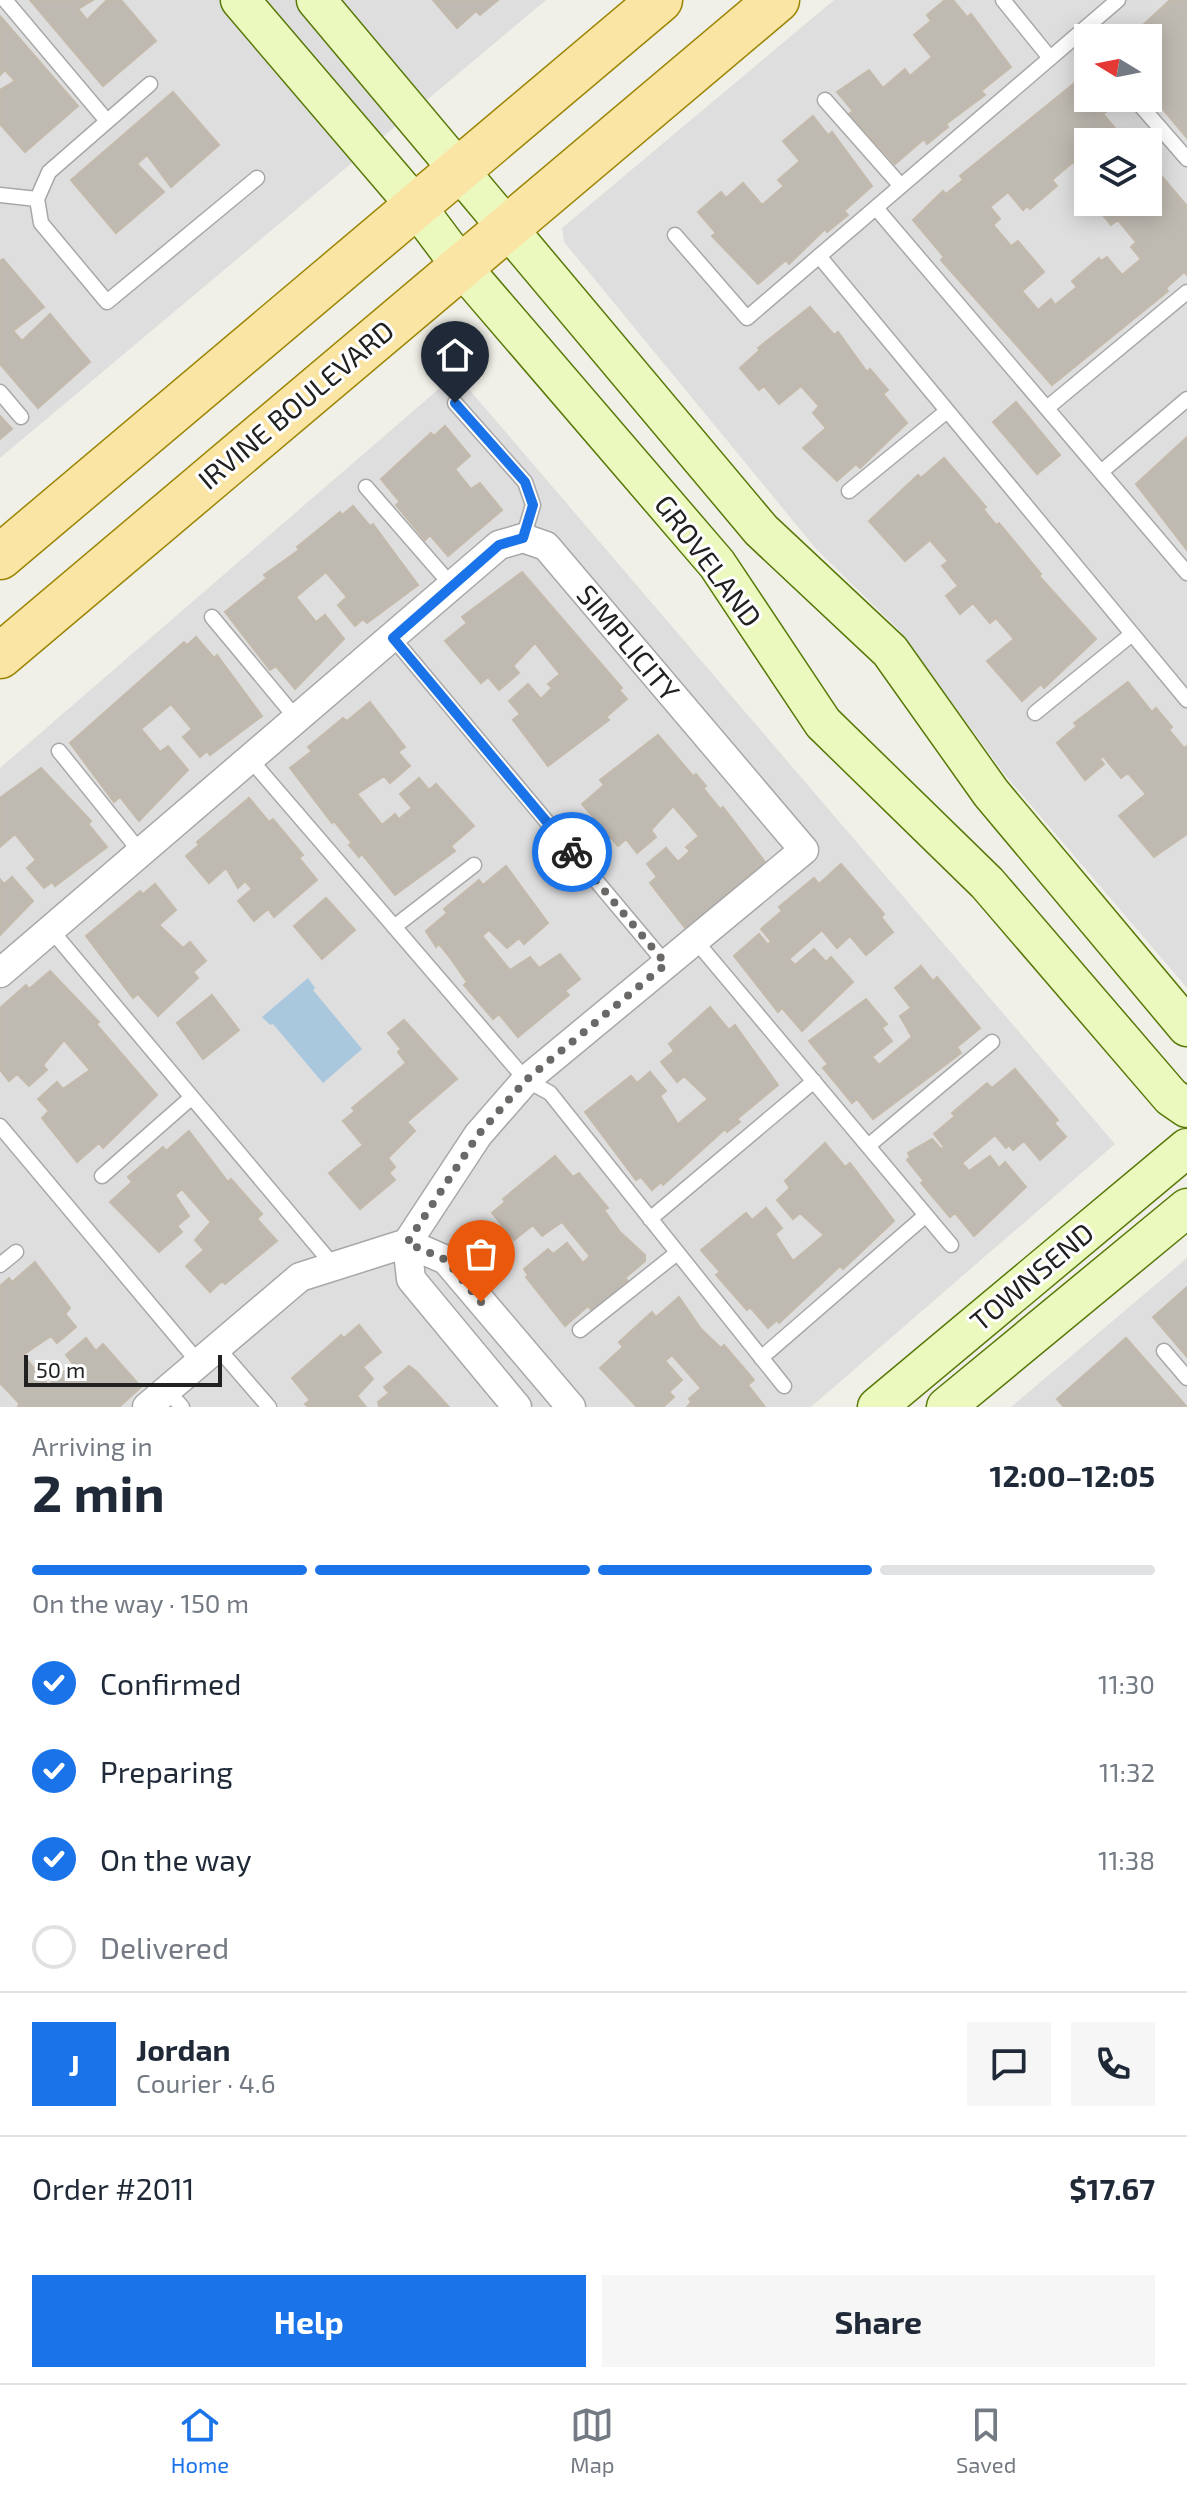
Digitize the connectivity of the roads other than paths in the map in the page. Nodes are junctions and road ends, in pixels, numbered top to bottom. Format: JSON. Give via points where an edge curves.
{"nodes":[{"id":1,"x":5,"y":0,"type":"edge"},
{"id":2,"x":240,"y":0,"type":"edge"},
{"id":3,"x":316,"y":0,"type":"edge"},
{"id":4,"x":660,"y":0,"type":"edge"},
{"id":5,"x":777,"y":0,"type":"edge"},
{"id":6,"x":1003,"y":0,"type":"edge"},
{"id":7,"x":1109,"y":3,"type":"edge"},
{"id":8,"x":1094,"y":24,"type":"edge"},
{"id":9,"x":1074,"y":45,"type":"edge"},
{"id":10,"x":1050,"y":58,"type":"junction"},
{"id":11,"x":150,"y":84,"type":"dead end"},
{"id":12,"x":825,"y":100,"type":"dead end"},
{"id":13,"x":1146,"y":112,"type":"edge"},
{"id":14,"x":107,"y":121,"type":"junction"},
{"id":15,"x":1187,"y":159,"type":"edge"},
{"id":16,"x":459,"y":170,"type":"junction"},
{"id":17,"x":257,"y":178,"type":"dead end"},
{"id":18,"x":901,"y":186,"type":"junction"},
{"id":19,"x":0,"y":195,"type":"edge"},
{"id":20,"x":37,"y":199,"type":"junction"},
{"id":21,"x":416,"y":206,"type":"junction"},
{"id":22,"x":876,"y":208,"type":"junction"},
{"id":23,"x":505,"y":228,"type":"junction"},
{"id":24,"x":675,"y":235,"type":"dead end"},
{"id":25,"x":819,"y":256,"type":"junction"},
{"id":26,"x":461,"y":266,"type":"junction"},
{"id":27,"x":1187,"y":292,"type":"edge"},
{"id":28,"x":0,"y":392,"type":"edge"},
{"id":29,"x":1187,"y":399,"type":"edge"},
{"id":30,"x":455,"y":403,"type":"dead end"},
{"id":31,"x":1047,"y":408,"type":"junction"},
{"id":32,"x":947,"y":411,"type":"junction"},
{"id":33,"x":21,"y":417,"type":"dead end"},
{"id":34,"x":1101,"y":472,"type":"junction"},
{"id":35,"x":366,"y":487,"type":"dead end"},
{"id":36,"x":849,"y":491,"type":"dead end"},
{"id":37,"x":523,"y":538,"type":"junction"},
{"id":38,"x":0,"y":557,"type":"edge"},
{"id":39,"x":1187,"y":573,"type":"edge"},
{"id":40,"x":453,"y":587,"type":"junction"},
{"id":41,"x":212,"y":617,"type":"dead end"},
{"id":42,"x":1132,"y":634,"type":"junction"},
{"id":43,"x":393,"y":638,"type":"junction"},
{"id":44,"x":0,"y":656,"type":"edge"},
{"id":45,"x":1187,"y":700,"type":"edge"},
{"id":46,"x":1035,"y":713,"type":"dead end"},
{"id":47,"x":296,"y":718,"type":"junction"},
{"id":48,"x":59,"y":751,"type":"dead end"},
{"id":49,"x":250,"y":759,"type":"junction"},
{"id":50,"x":142,"y":854,"type":"junction"},
{"id":51,"x":474,"y":865,"type":"dead end"},
{"id":52,"x":394,"y":927,"type":"junction"},
{"id":53,"x":52,"y":931,"type":"junction"},
{"id":54,"x":695,"y":940,"type":"junction"},
{"id":55,"x":666,"y":964,"type":"junction"},
{"id":56,"x":0,"y":973,"type":"edge"},
{"id":57,"x":1187,"y":1027,"type":"edge"},
{"id":58,"x":992,"y":1042,"type":"dead end"},
{"id":59,"x":526,"y":1080,"type":"junction"},
{"id":60,"x":814,"y":1081,"type":"junction"},
{"id":61,"x":192,"y":1097,"type":"junction"},
{"id":62,"x":1187,"y":1108,"type":"edge"},
{"id":63,"x":0,"y":1126,"type":"edge"},
{"id":64,"x":868,"y":1146,"type":"junction"},
{"id":65,"x":1187,"y":1148,"type":"edge"},
{"id":66,"x":102,"y":1176,"type":"dead end"},
{"id":67,"x":1187,"y":1208,"type":"edge"},
{"id":68,"x":926,"y":1215,"type":"junction"},
{"id":69,"x":650,"y":1219,"type":"junction"},
{"id":70,"x":407,"y":1243,"type":"junction"},
{"id":71,"x":951,"y":1245,"type":"dead end"},
{"id":72,"x":16,"y":1252,"type":"dead end"},
{"id":73,"x":677,"y":1253,"type":"junction"},
{"id":74,"x":0,"y":1265,"type":"edge"},
{"id":75,"x":333,"y":1265,"type":"junction"},
{"id":76,"x":580,"y":1330,"type":"dead end"},
{"id":77,"x":1164,"y":1351,"type":"dead end"},
{"id":78,"x":208,"y":1355,"type":"junction"},
{"id":79,"x":761,"y":1358,"type":"junction"},
{"id":80,"x":1187,"y":1378,"type":"edge"},
{"id":81,"x":784,"y":1386,"type":"dead end"},
{"id":82,"x":166,"y":1401,"type":"edge"},
{"id":83,"x":269,"y":1407,"type":"edge"},
{"id":84,"x":517,"y":1407,"type":"edge"},
{"id":85,"x":571,"y":1407,"type":"edge"},
{"id":86,"x":877,"y":1407,"type":"edge"},
{"id":87,"x":946,"y":1407,"type":"edge"}],
"edges":[{"from":1,"to":14,"type":"lane"},
{"from":2,"to":21,"type":"street","name":"GROVELAND"},
{"from":3,"to":16,"type":"street","name":"GROVELAND"},
{"from":4,"to":16,"type":"main road"},
{"from":5,"to":23,"type":"main road","name":"IRVINE BOULEVARD"},
{"from":6,"to":10,"type":"lane"},
{"from":7,"to":8,"type":"lane"},
{"from":9,"to":10,"type":"lane"},
{"from":10,"to":18,"type":"lane"},
{"from":11,"to":14,"type":"lane"},
{"from":12,"to":18,"type":"lane"},
{"from":13,"to":15,"type":"lane"},
{"from":14,"to":20,"type":"lane","via":[[49,172]]},
{"from":16,"to":21,"type":"main road"},
{"from":16,"to":23,"type":"street","name":"GROVELAND"},
{"from":17,"to":20,"type":"lane","via":[[107,302],[41,223]]},
{"from":18,"to":22,"type":"lane"},
{"from":19,"to":20,"type":"lane"},
{"from":21,"to":26,"type":"street","name":"GROVELAND"},
{"from":21,"to":38,"type":"main road"},
{"from":22,"to":25,"type":"lane"},
{"from":22,"to":31,"type":"lane"},
{"from":23,"to":26,"type":"main road","name":"IRVINE BOULEVARD"},
{"from":23,"to":57,"type":"street","name":"GROVELAND","via":[[761,530],[890,651],[991,793]]},
{"from":24,"to":25,"type":"lane","via":[[747,318]]},
{"from":25,"to":32,"type":"lane"},
{"from":26,"to":44,"type":"main road","name":"IRVINE BOULEVARD"},
{"from":26,"to":62,"type":"street","name":"GROVELAND","via":[[717,564],[823,723],[987,883],[1177,1104]]},
{"from":27,"to":31,"type":"lane"},
{"from":28,"to":33,"type":"lane"},
{"from":29,"to":34,"type":"lane"},
{"from":30,"to":37,"type":"lane","via":[[525,482],[533,505]]},
{"from":31,"to":34,"type":"lane"},
{"from":32,"to":36,"type":"lane"},
{"from":32,"to":42,"type":"lane"},
{"from":34,"to":39,"type":"lane"},
{"from":35,"to":40,"type":"lane"},
{"from":37,"to":40,"type":"street","via":[[499,545]]},
{"from":37,"to":54,"type":"street","name":"SIMPLICITY","via":[[546,546],[804,850]]},
{"from":40,"to":43,"type":"street"},
{"from":41,"to":47,"type":"lane"},
{"from":42,"to":45,"type":"lane"},
{"from":42,"to":46,"type":"lane"},
{"from":43,"to":47,"type":"street"},
{"from":43,"to":55,"type":"lane"},
{"from":47,"to":49,"type":"street"},
{"from":48,"to":50,"type":"lane"},
{"from":49,"to":50,"type":"street"},
{"from":49,"to":52,"type":"lane"},
{"from":50,"to":53,"type":"street"},
{"from":51,"to":52,"type":"lane"},
{"from":52,"to":59,"type":"lane"},
{"from":53,"to":56,"type":"street"},
{"from":53,"to":61,"type":"lane"},
{"from":54,"to":55,"type":"street","name":"SIMPLICITY"},
{"from":54,"to":60,"type":"lane"},
{"from":55,"to":59,"type":"street","name":"SIMPLICITY"},
{"from":58,"to":64,"type":"lane"},
{"from":59,"to":69,"type":"lane","via":[[550,1093]]},
{"from":59,"to":70,"type":"street","name":"SIMPLICITY","via":[[478,1135]]},
{"from":60,"to":64,"type":"lane"},
{"from":60,"to":69,"type":"lane"},
{"from":61,"to":66,"type":"lane"},
{"from":61,"to":75,"type":"lane"},
{"from":63,"to":78,"type":"lane"},
{"from":64,"to":68,"type":"lane"},
{"from":65,"to":86,"type":"street","name":"TOWNSEND"},
{"from":67,"to":87,"type":"street","name":"TOWNSEND"},
{"from":68,"to":71,"type":"lane"},
{"from":68,"to":79,"type":"lane"},
{"from":69,"to":73,"type":"lane"},
{"from":70,"to":75,"type":"street"},
{"from":70,"to":84,"type":"street","via":[[411,1279]]},
{"from":70,"to":85,"type":"street","via":[[446,1260]]},
{"from":72,"to":74,"type":"lane"},
{"from":73,"to":76,"type":"lane"},
{"from":73,"to":79,"type":"lane"},
{"from":75,"to":78,"type":"street","via":[[300,1277]]},
{"from":77,"to":80,"type":"lane"},
{"from":78,"to":82,"type":"street"},
{"from":78,"to":83,"type":"lane"},
{"from":79,"to":81,"type":"lane"}]}
